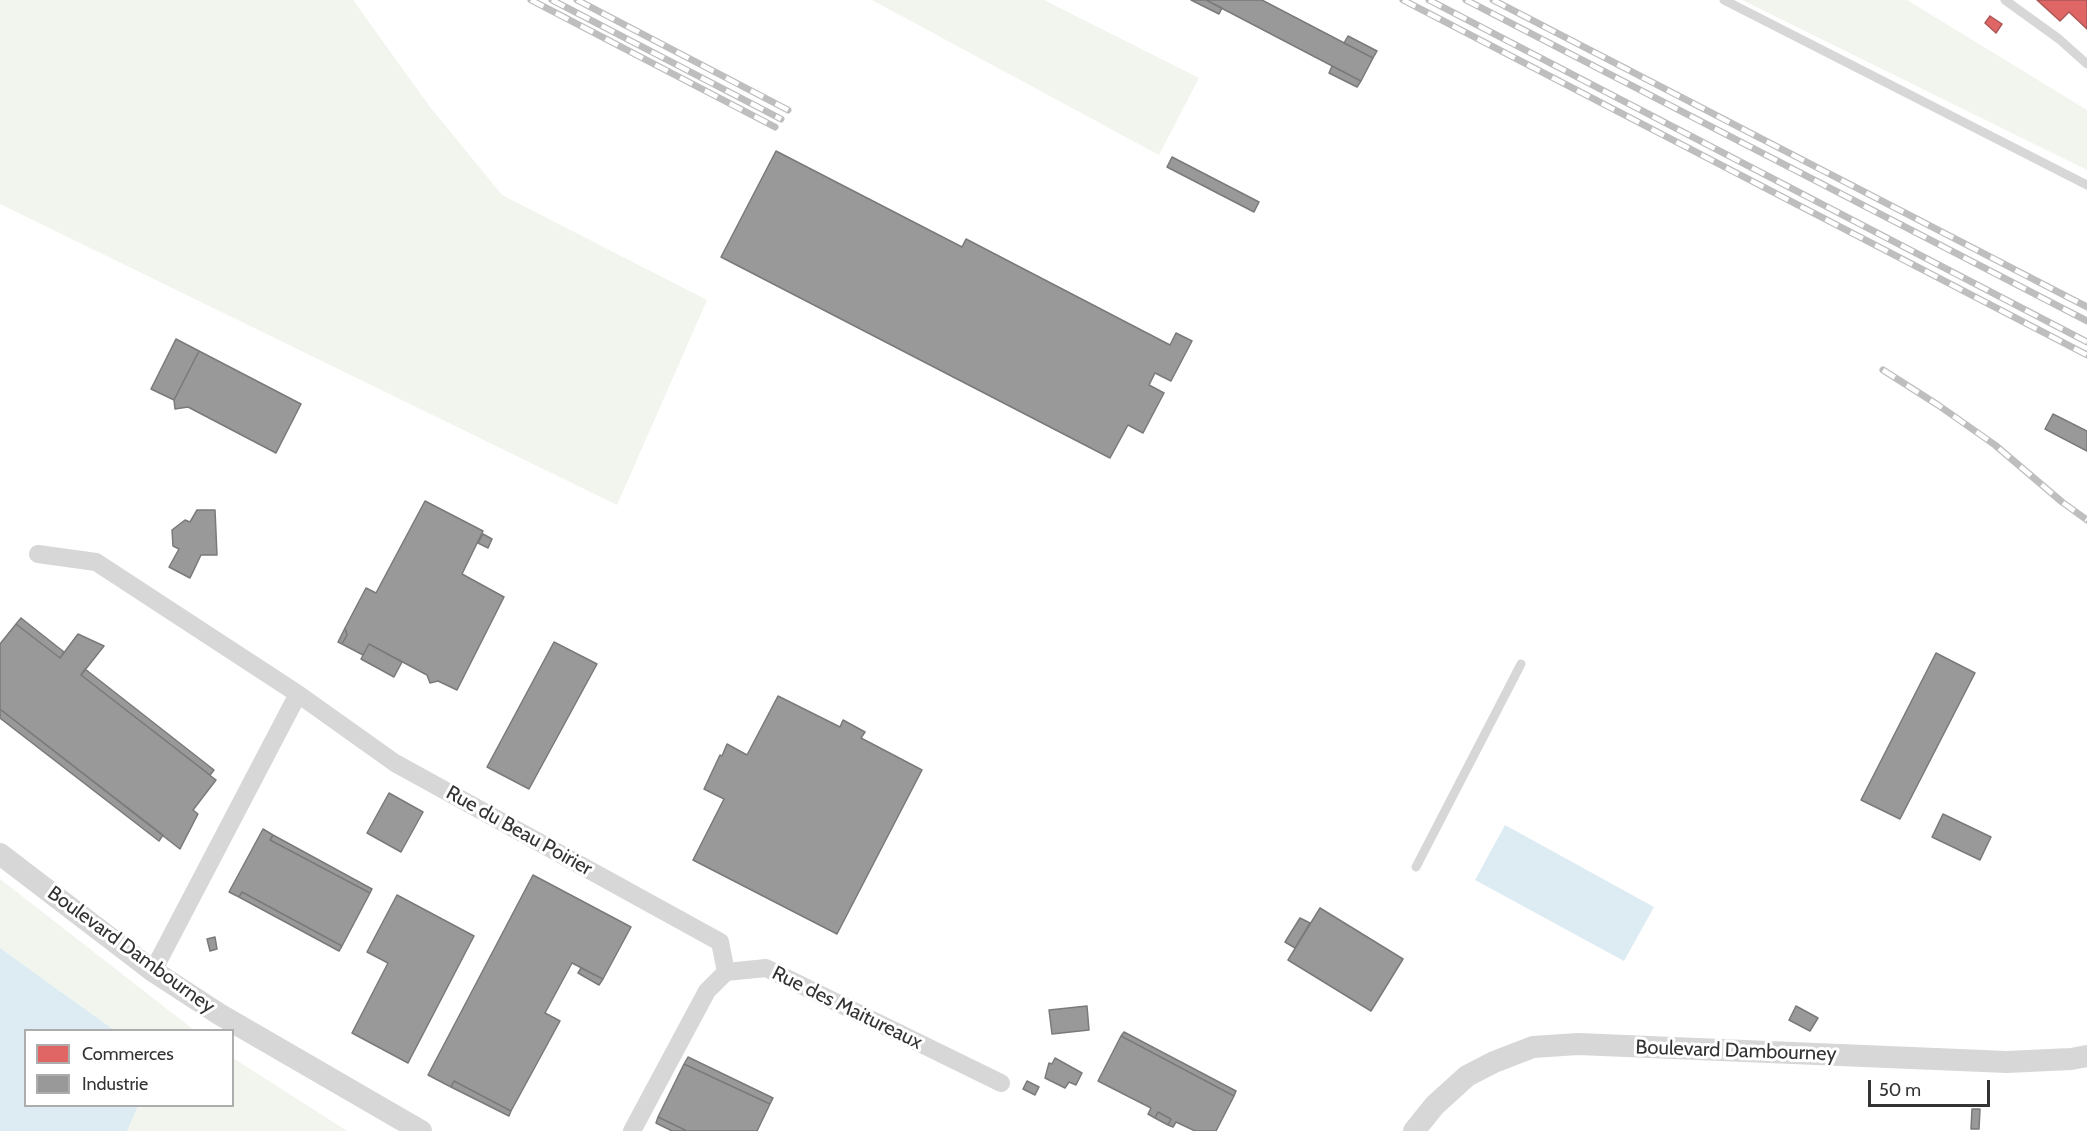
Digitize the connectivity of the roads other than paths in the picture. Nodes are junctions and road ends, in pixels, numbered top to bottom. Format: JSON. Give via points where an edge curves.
{"nodes":[{"id":1,"x":1724,"y":0,"type":"edge"},
{"id":2,"x":2005,"y":0,"type":"edge"},
{"id":3,"x":2087,"y":64,"type":"edge"},
{"id":4,"x":2087,"y":185,"type":"edge"},
{"id":5,"x":38,"y":554,"type":"dead end"},
{"id":6,"x":1521,"y":664,"type":"dead end"},
{"id":7,"x":298,"y":694,"type":"junction"},
{"id":8,"x":0,"y":854,"type":"edge"},
{"id":9,"x":1416,"y":867,"type":"dead end"},
{"id":10,"x":153,"y":971,"type":"junction"},
{"id":11,"x":726,"y":972,"type":"junction"},
{"id":12,"x":2087,"y":1056,"type":"edge"},
{"id":13,"x":1001,"y":1083,"type":"dead end"},
{"id":14,"x":421,"y":1131,"type":"edge"},
{"id":15,"x":632,"y":1131,"type":"edge"},
{"id":16,"x":1414,"y":1131,"type":"edge"}],
"edges":[{"from":1,"to":4,"type":"lane"},
{"from":2,"to":3,"type":"lane"},
{"from":5,"to":7,"type":"street","name":"Rue du Beau Poirier","via":[[96,562]]},
{"from":6,"to":9,"type":"lane"},
{"from":7,"to":10,"type":"street"},
{"from":7,"to":11,"type":"street","name":"Rue du Beau Poirier","via":[[395,763],[720,942]]},
{"from":8,"to":10,"type":"street","name":"Boulevard Dambourney"},
{"from":10,"to":14,"type":"street","name":"Boulevard Dambourney","via":[[219,1014]]},
{"from":11,"to":13,"type":"street","name":"Rue des Maitureaux","via":[[766,968]]},
{"from":11,"to":15,"type":"street","via":[[707,991]]},
{"from":12,"to":16,"type":"street","name":"Boulevard Dambourney","via":[[2007,1062],[1578,1044],[1533,1047],[1467,1076]]}]}
